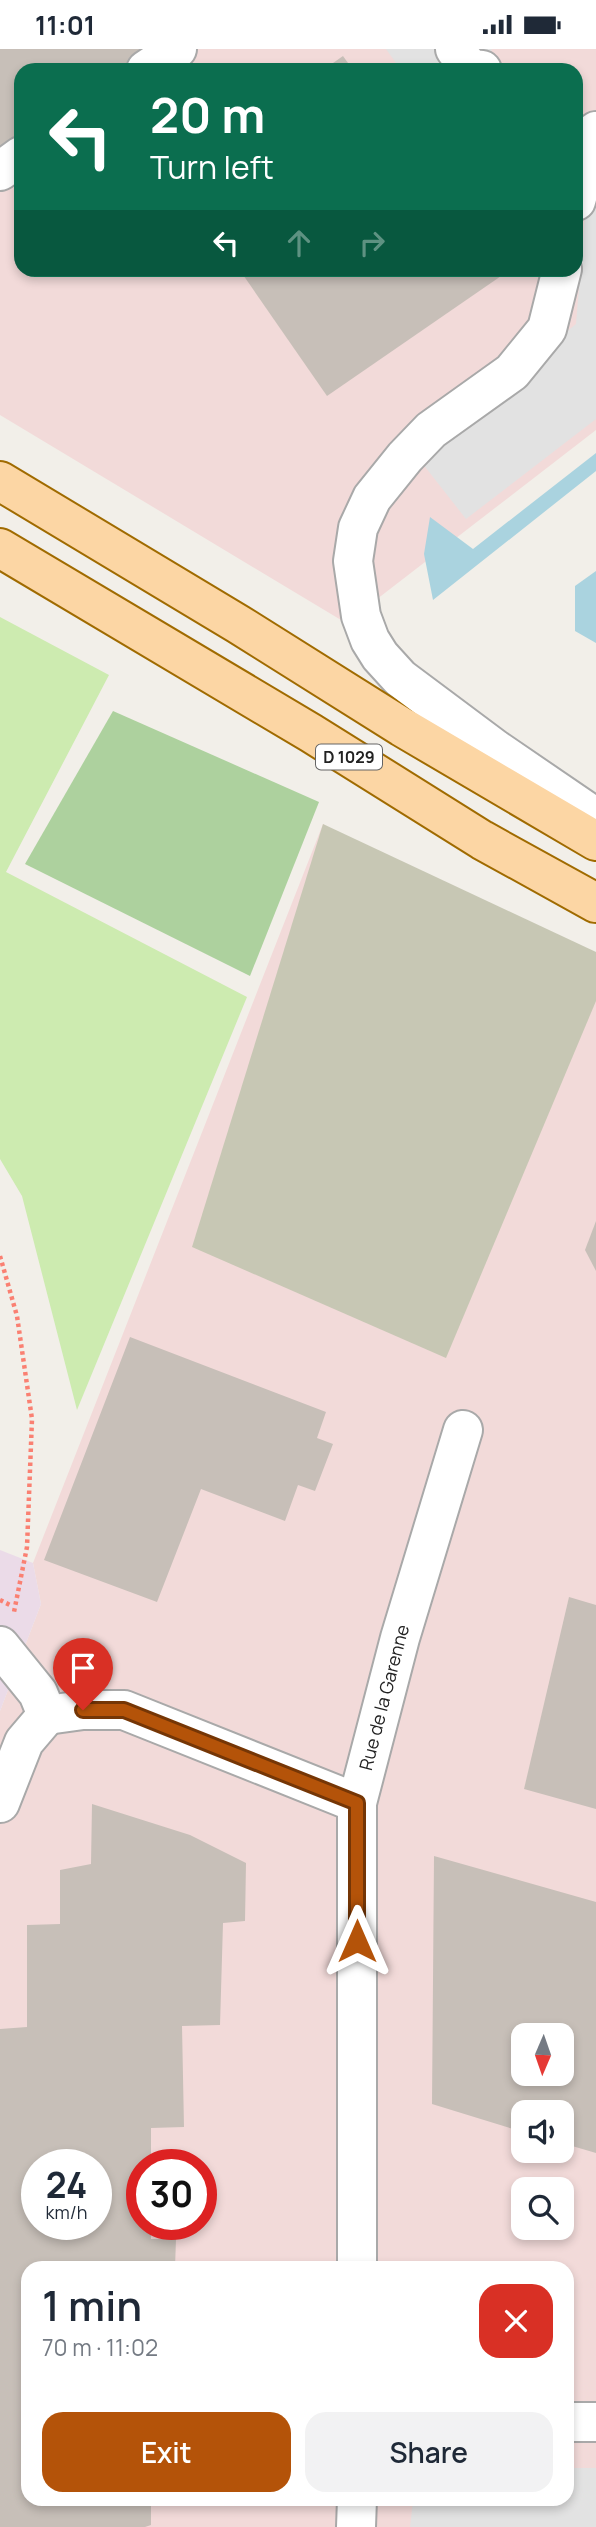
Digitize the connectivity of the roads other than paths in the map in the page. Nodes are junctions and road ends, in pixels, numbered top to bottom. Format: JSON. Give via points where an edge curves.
{"nodes":[{"id":1,"x":177,"y":49,"type":"edge"},
{"id":2,"x":156,"y":63,"type":"edge"},
{"id":3,"x":587,"y":142,"type":"edge"},
{"id":4,"x":583,"y":163,"type":"edge"},
{"id":5,"x":560,"y":277,"type":"edge"},
{"id":6,"x":0,"y":474,"type":"edge"},
{"id":7,"x":0,"y":481,"type":"edge"},
{"id":8,"x":72,"y":524,"type":"junction"},
{"id":9,"x":0,"y":548,"type":"edge"},
{"id":10,"x":596,"y":818,"type":"edge"},
{"id":11,"x":596,"y":841,"type":"edge"},
{"id":12,"x":596,"y":903,"type":"edge"},
{"id":13,"x":463,"y":1430,"type":"dead end"},
{"id":14,"x":0,"y":1646,"type":"edge"},
{"id":15,"x":47,"y":1715,"type":"junction"},
{"id":16,"x":0,"y":1803,"type":"edge"},
{"id":17,"x":357,"y":1803,"type":"junction"},
{"id":18,"x":357,"y":2261,"type":"edge"},
{"id":19,"x":574,"y":2422,"type":"edge"},
{"id":20,"x":596,"y":2422,"type":"edge"},
{"id":21,"x":357,"y":2506,"type":"edge"},
{"id":22,"x":356,"y":2527,"type":"edge"}],
"edges":[{"from":1,"to":2,"type":"street"},
{"from":3,"to":4,"type":"street"},
{"from":5,"to":10,"type":"street","via":[[547,329],[512,372],[431,430],[372,498],[358,529],[353,561],[361,616],[370,640],[400,678]]},
{"from":6,"to":8,"type":"main road"},
{"from":7,"to":8,"type":"main road","number":"D 1029"},
{"from":8,"to":11,"type":"main road","number":"D 1029"},
{"from":9,"to":12,"type":"main road","number":"D 1029","via":[[482,840]]},
{"from":13,"to":17,"type":"street","name":"Rue de la Garenne","via":[[400,1638]]},
{"from":14,"to":15,"type":"street","via":[[38,1693]]},
{"from":15,"to":16,"type":"street","via":[[24,1742]]},
{"from":15,"to":17,"type":"street","via":[[124,1710]]},
{"from":17,"to":18,"type":"street","name":"Rue de la Garenne"},
{"from":19,"to":20,"type":"street"},
{"from":21,"to":22,"type":"street"}]}
